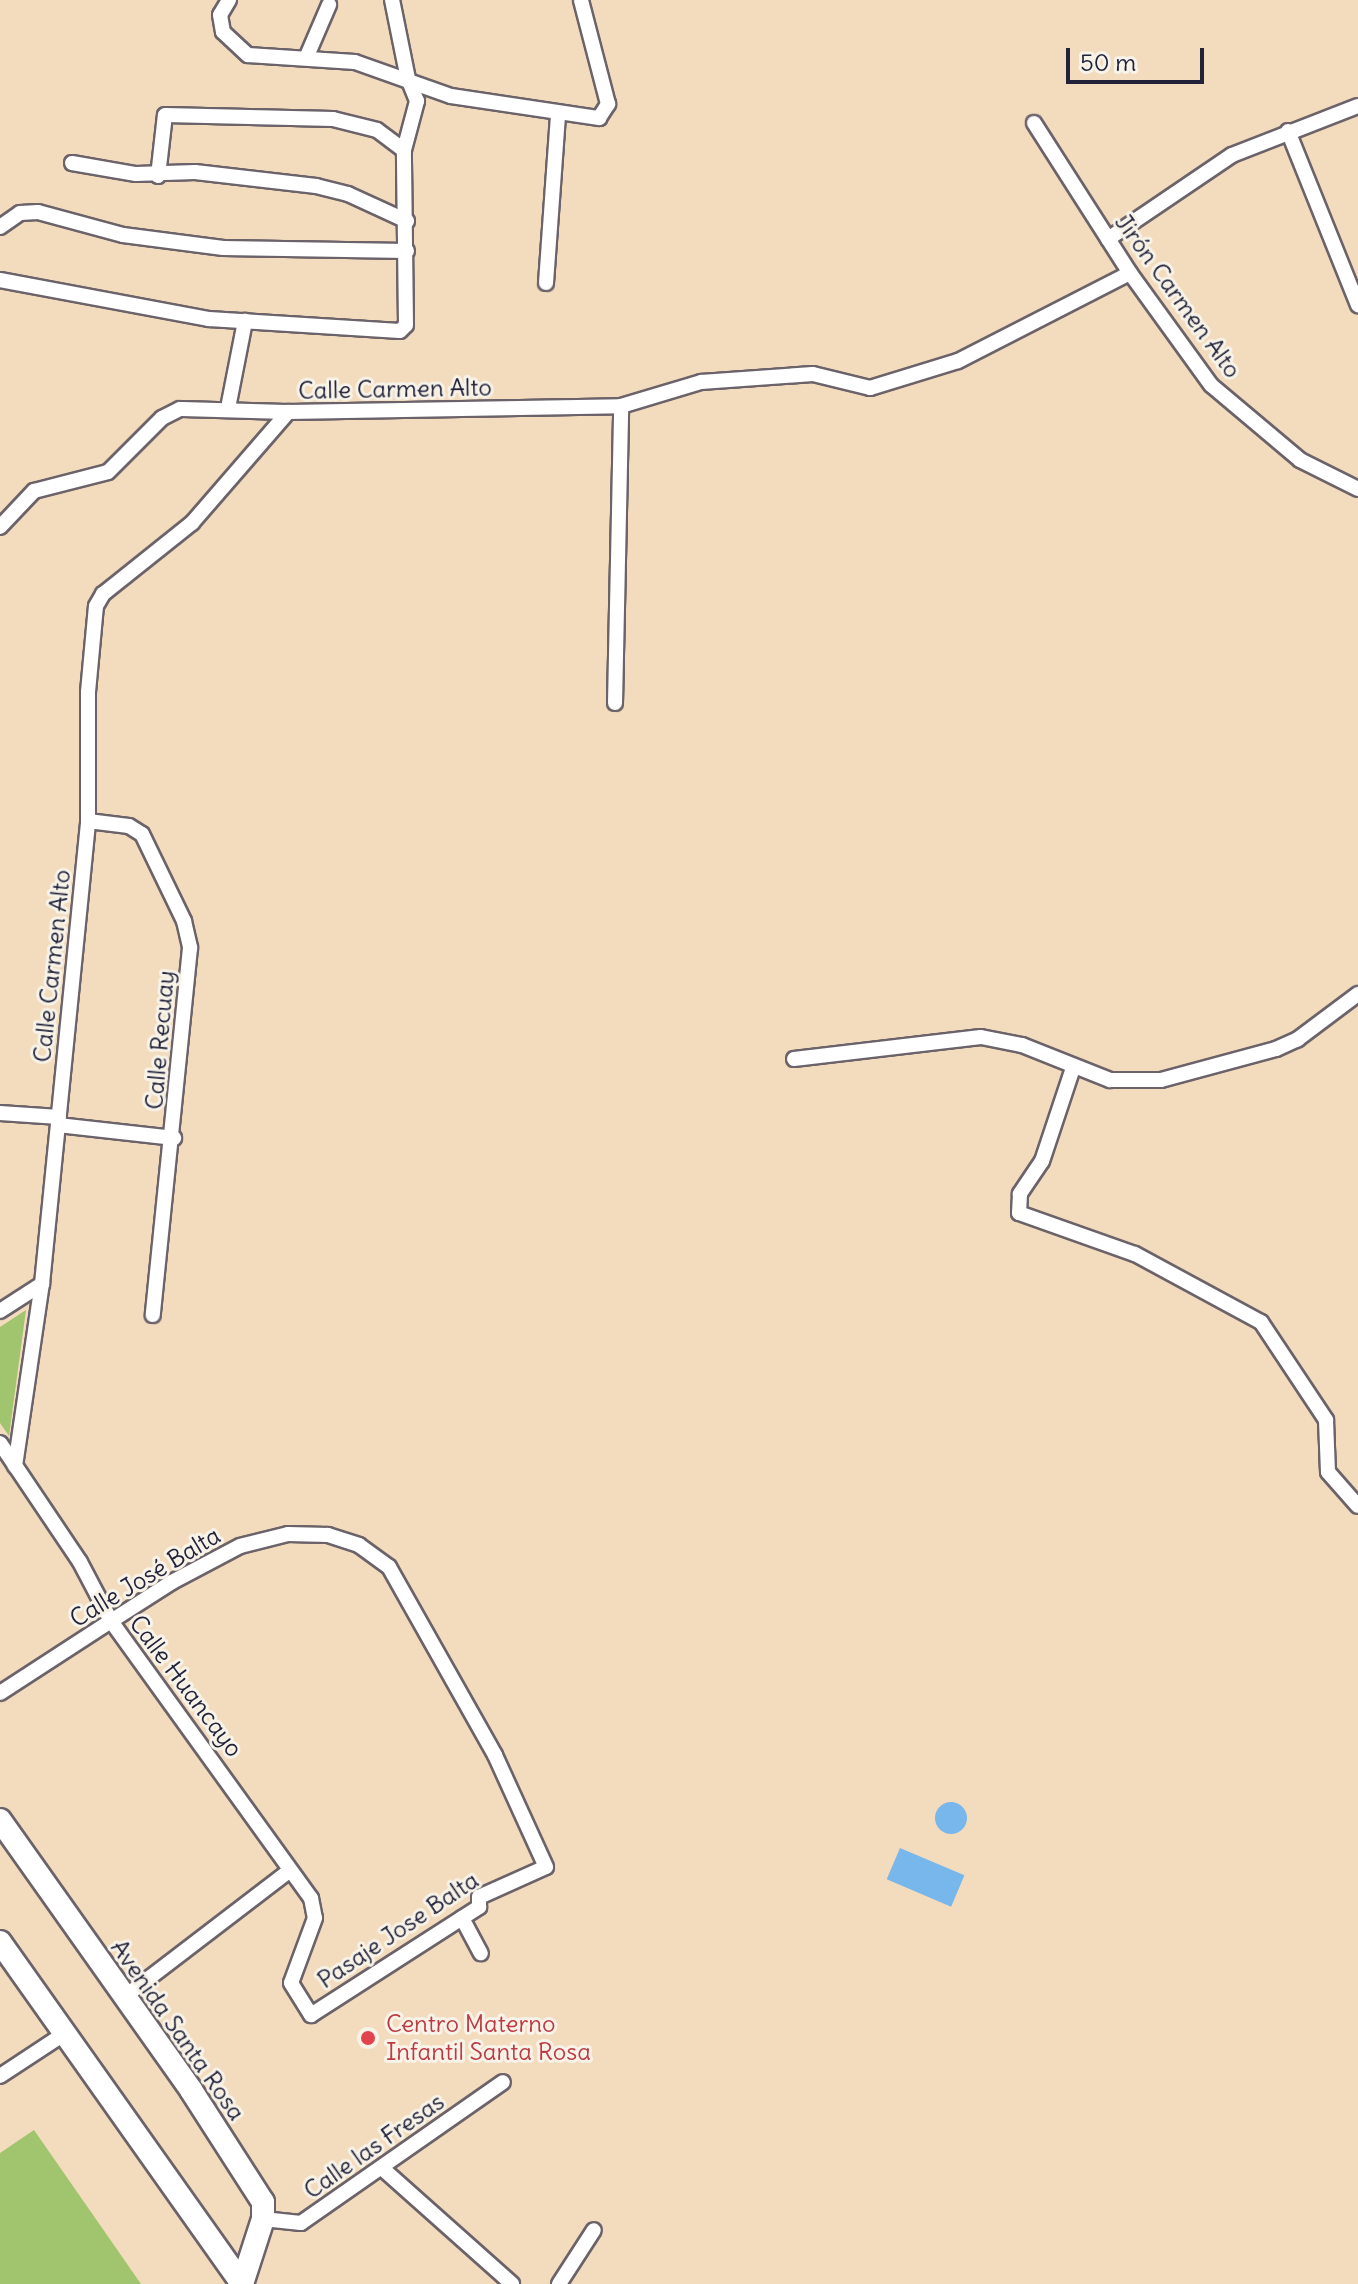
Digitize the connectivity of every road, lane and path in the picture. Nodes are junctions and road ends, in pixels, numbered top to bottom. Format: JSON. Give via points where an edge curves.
{"nodes":[{"id":1,"x":229,"y":0,"type":"edge"},
{"id":2,"x":392,"y":0,"type":"edge"},
{"id":3,"x":581,"y":0,"type":"edge"},
{"id":4,"x":329,"y":5,"type":"dead end"},
{"id":5,"x":307,"y":56,"type":"junction"},
{"id":6,"x":408,"y":79,"type":"junction"},
{"id":7,"x":1358,"y":106,"type":"edge"},
{"id":8,"x":558,"y":114,"type":"junction"},
{"id":9,"x":1034,"y":123,"type":"dead end"},
{"id":10,"x":1288,"y":131,"type":"junction"},
{"id":11,"x":404,"y":150,"type":"junction"},
{"id":12,"x":72,"y":163,"type":"dead end"},
{"id":13,"x":158,"y":176,"type":"junction"},
{"id":14,"x":407,"y":221,"type":"junction"},
{"id":15,"x":0,"y":227,"type":"edge"},
{"id":16,"x":1108,"y":239,"type":"junction"},
{"id":17,"x":407,"y":251,"type":"junction"},
{"id":18,"x":1130,"y":273,"type":"junction"},
{"id":19,"x":0,"y":280,"type":"edge"},
{"id":20,"x":546,"y":283,"type":"dead end"},
{"id":21,"x":1358,"y":305,"type":"edge"},
{"id":22,"x":245,"y":321,"type":"junction"},
{"id":23,"x":621,"y":406,"type":"junction"},
{"id":24,"x":228,"y":408,"type":"junction"},
{"id":25,"x":288,"y":412,"type":"junction"},
{"id":26,"x":1358,"y":489,"type":"edge"},
{"id":27,"x":0,"y":527,"type":"edge"},
{"id":28,"x":615,"y":703,"type":"dead end"},
{"id":29,"x":88,"y":821,"type":"junction"},
{"id":30,"x":1358,"y":994,"type":"edge"},
{"id":31,"x":794,"y":1059,"type":"dead end"},
{"id":32,"x":1073,"y":1068,"type":"junction"},
{"id":33,"x":0,"y":1113,"type":"edge"},
{"id":34,"x":59,"y":1121,"type":"junction"},
{"id":35,"x":174,"y":1138,"type":"junction"},
{"id":36,"x":42,"y":1284,"type":"junction"},
{"id":37,"x":0,"y":1311,"type":"edge"},
{"id":38,"x":153,"y":1315,"type":"dead end"},
{"id":39,"x":0,"y":1443,"type":"edge"},
{"id":40,"x":15,"y":1466,"type":"junction"},
{"id":41,"x":1358,"y":1506,"type":"edge"},
{"id":42,"x":111,"y":1621,"type":"junction"},
{"id":43,"x":0,"y":1693,"type":"edge"},
{"id":44,"x":495,"y":1755,"type":"joint"},
{"id":45,"x":0,"y":1820,"type":"edge"},
{"id":46,"x":289,"y":1871,"type":"junction"},
{"id":47,"x":462,"y":1918,"type":"junction"},
{"id":48,"x":0,"y":1942,"type":"edge"},
{"id":49,"x":481,"y":1953,"type":"dead end"},
{"id":50,"x":123,"y":1998,"type":"junction"},
{"id":51,"x":64,"y":2034,"type":"junction"},
{"id":52,"x":0,"y":2076,"type":"edge"},
{"id":53,"x":503,"y":2082,"type":"dead end"},
{"id":54,"x":383,"y":2169,"type":"junction"},
{"id":55,"x":263,"y":2219,"type":"junction"},
{"id":56,"x":594,"y":2230,"type":"dead end"},
{"id":57,"x":512,"y":2284,"type":"edge"},
{"id":58,"x":559,"y":2284,"type":"edge"}],
"edges":[{"from":1,"to":5,"type":"street","via":[[221,24],[233,47],[256,56]]},
{"from":2,"to":6,"type":"street"},
{"from":3,"to":8,"type":"street","via":[[607,108],[599,118]]},
{"from":4,"to":5,"type":"street"},
{"from":5,"to":6,"type":"street","via":[[355,62]]},
{"from":6,"to":8,"type":"street","via":[[451,96]]},
{"from":6,"to":11,"type":"street","via":[[417,101]]},
{"from":7,"to":10,"type":"street"},
{"from":8,"to":20,"type":"street"},
{"from":9,"to":16,"type":"street","name":"Jirón Carmen Alto"},
{"from":10,"to":16,"type":"street","via":[[1232,155]]},
{"from":10,"to":21,"type":"street"},
{"from":11,"to":13,"type":"street","via":[[377,130],[333,119],[165,115]]},
{"from":11,"to":14,"type":"street"},
{"from":12,"to":13,"type":"street"},
{"from":13,"to":14,"type":"street","via":[[195,172],[316,186],[348,194]]},
{"from":14,"to":17,"type":"street"},
{"from":15,"to":17,"type":"street","via":[[20,213],[38,212],[123,235],[223,248]]},
{"from":16,"to":18,"type":"street","name":"Jirón Carmen Alto"},
{"from":17,"to":22,"type":"street","via":[[406,325],[400,331]]},
{"from":18,"to":23,"type":"street","name":"Calle Carmen Alto","via":[[958,361],[881,386],[813,374],[701,382]]},
{"from":18,"to":26,"type":"street","name":"Jirón Carmen Alto","via":[[1211,385],[1231,404],[1300,460]]},
{"from":19,"to":22,"type":"street","via":[[123,307]]},
{"from":22,"to":24,"type":"street"},
{"from":23,"to":25,"type":"street","name":"Calle Carmen Alto"},
{"from":23,"to":28,"type":"street"},
{"from":24,"to":25,"type":"street"},
{"from":24,"to":27,"type":"street","via":[[180,409],[162,418],[108,472],[34,491]]},
{"from":25,"to":29,"type":"street","name":"Calle Carmen Alto","via":[[192,523],[103,594],[96,606],[88,692]]},
{"from":29,"to":34,"type":"street","name":"Calle Carmen Alto"},
{"from":29,"to":35,"type":"street","name":"Calle Recuay","via":[[129,826],[142,834],[184,921],[190,948]]},
{"from":30,"to":32,"type":"street","via":[[1298,1039],[1176,1077],[1121,1081]]},
{"from":31,"to":32,"type":"street","via":[[981,1037],[1022,1045]]},
{"from":32,"to":41,"type":"street","via":[[1042,1161],[1020,1194],[1019,1213],[1135,1254],[1261,1322],[1326,1420],[1328,1472]]},
{"from":33,"to":34,"type":"street"},
{"from":34,"to":35,"type":"street"},
{"from":34,"to":36,"type":"street","name":"Calle Carmen Alto"},
{"from":35,"to":38,"type":"street","name":"Calle Recuay"},
{"from":36,"to":37,"type":"street"},
{"from":36,"to":40,"type":"street","name":"Calle Carmen Alto"},
{"from":39,"to":40,"type":"street","name":"Calle Huancayo"},
{"from":40,"to":42,"type":"street","name":"Calle Huancayo","via":[[80,1562]]},
{"from":42,"to":43,"type":"street","name":"Calle José Balta"},
{"from":42,"to":44,"type":"street","name":"Calle José Balta","via":[[240,1546],[288,1534],[328,1535],[359,1545],[389,1567]]},
{"from":42,"to":46,"type":"street","name":"Calle Huancayo","via":[[286,1858]]},
{"from":44,"to":47,"type":"street","name":"Pasaje Jose Balta","via":[[546,1867],[479,1897],[479,1907]]},
{"from":45,"to":50,"type":"main road","name":"Avenida Santa Rosa"},
{"from":46,"to":47,"type":"street","name":"Pasaje Jose Balta","via":[[316,1908],[291,1983],[311,2015]]},
{"from":46,"to":50,"type":"street"},
{"from":47,"to":49,"type":"street"},
{"from":48,"to":51,"type":"main road"},
{"from":50,"to":55,"type":"main road","name":"Avenida Santa Rosa","via":[[191,2090],[263,2202]]},
{"from":51,"to":52,"type":"street"},
{"from":51,"to":55,"type":"main road","via":[[242,2284]]},
{"from":53,"to":54,"type":"street","name":"Calle las Fresas"},
{"from":54,"to":55,"type":"street","name":"Calle las Fresas","via":[[301,2223]]},
{"from":54,"to":57,"type":"street"},
{"from":56,"to":58,"type":"street"}]}
